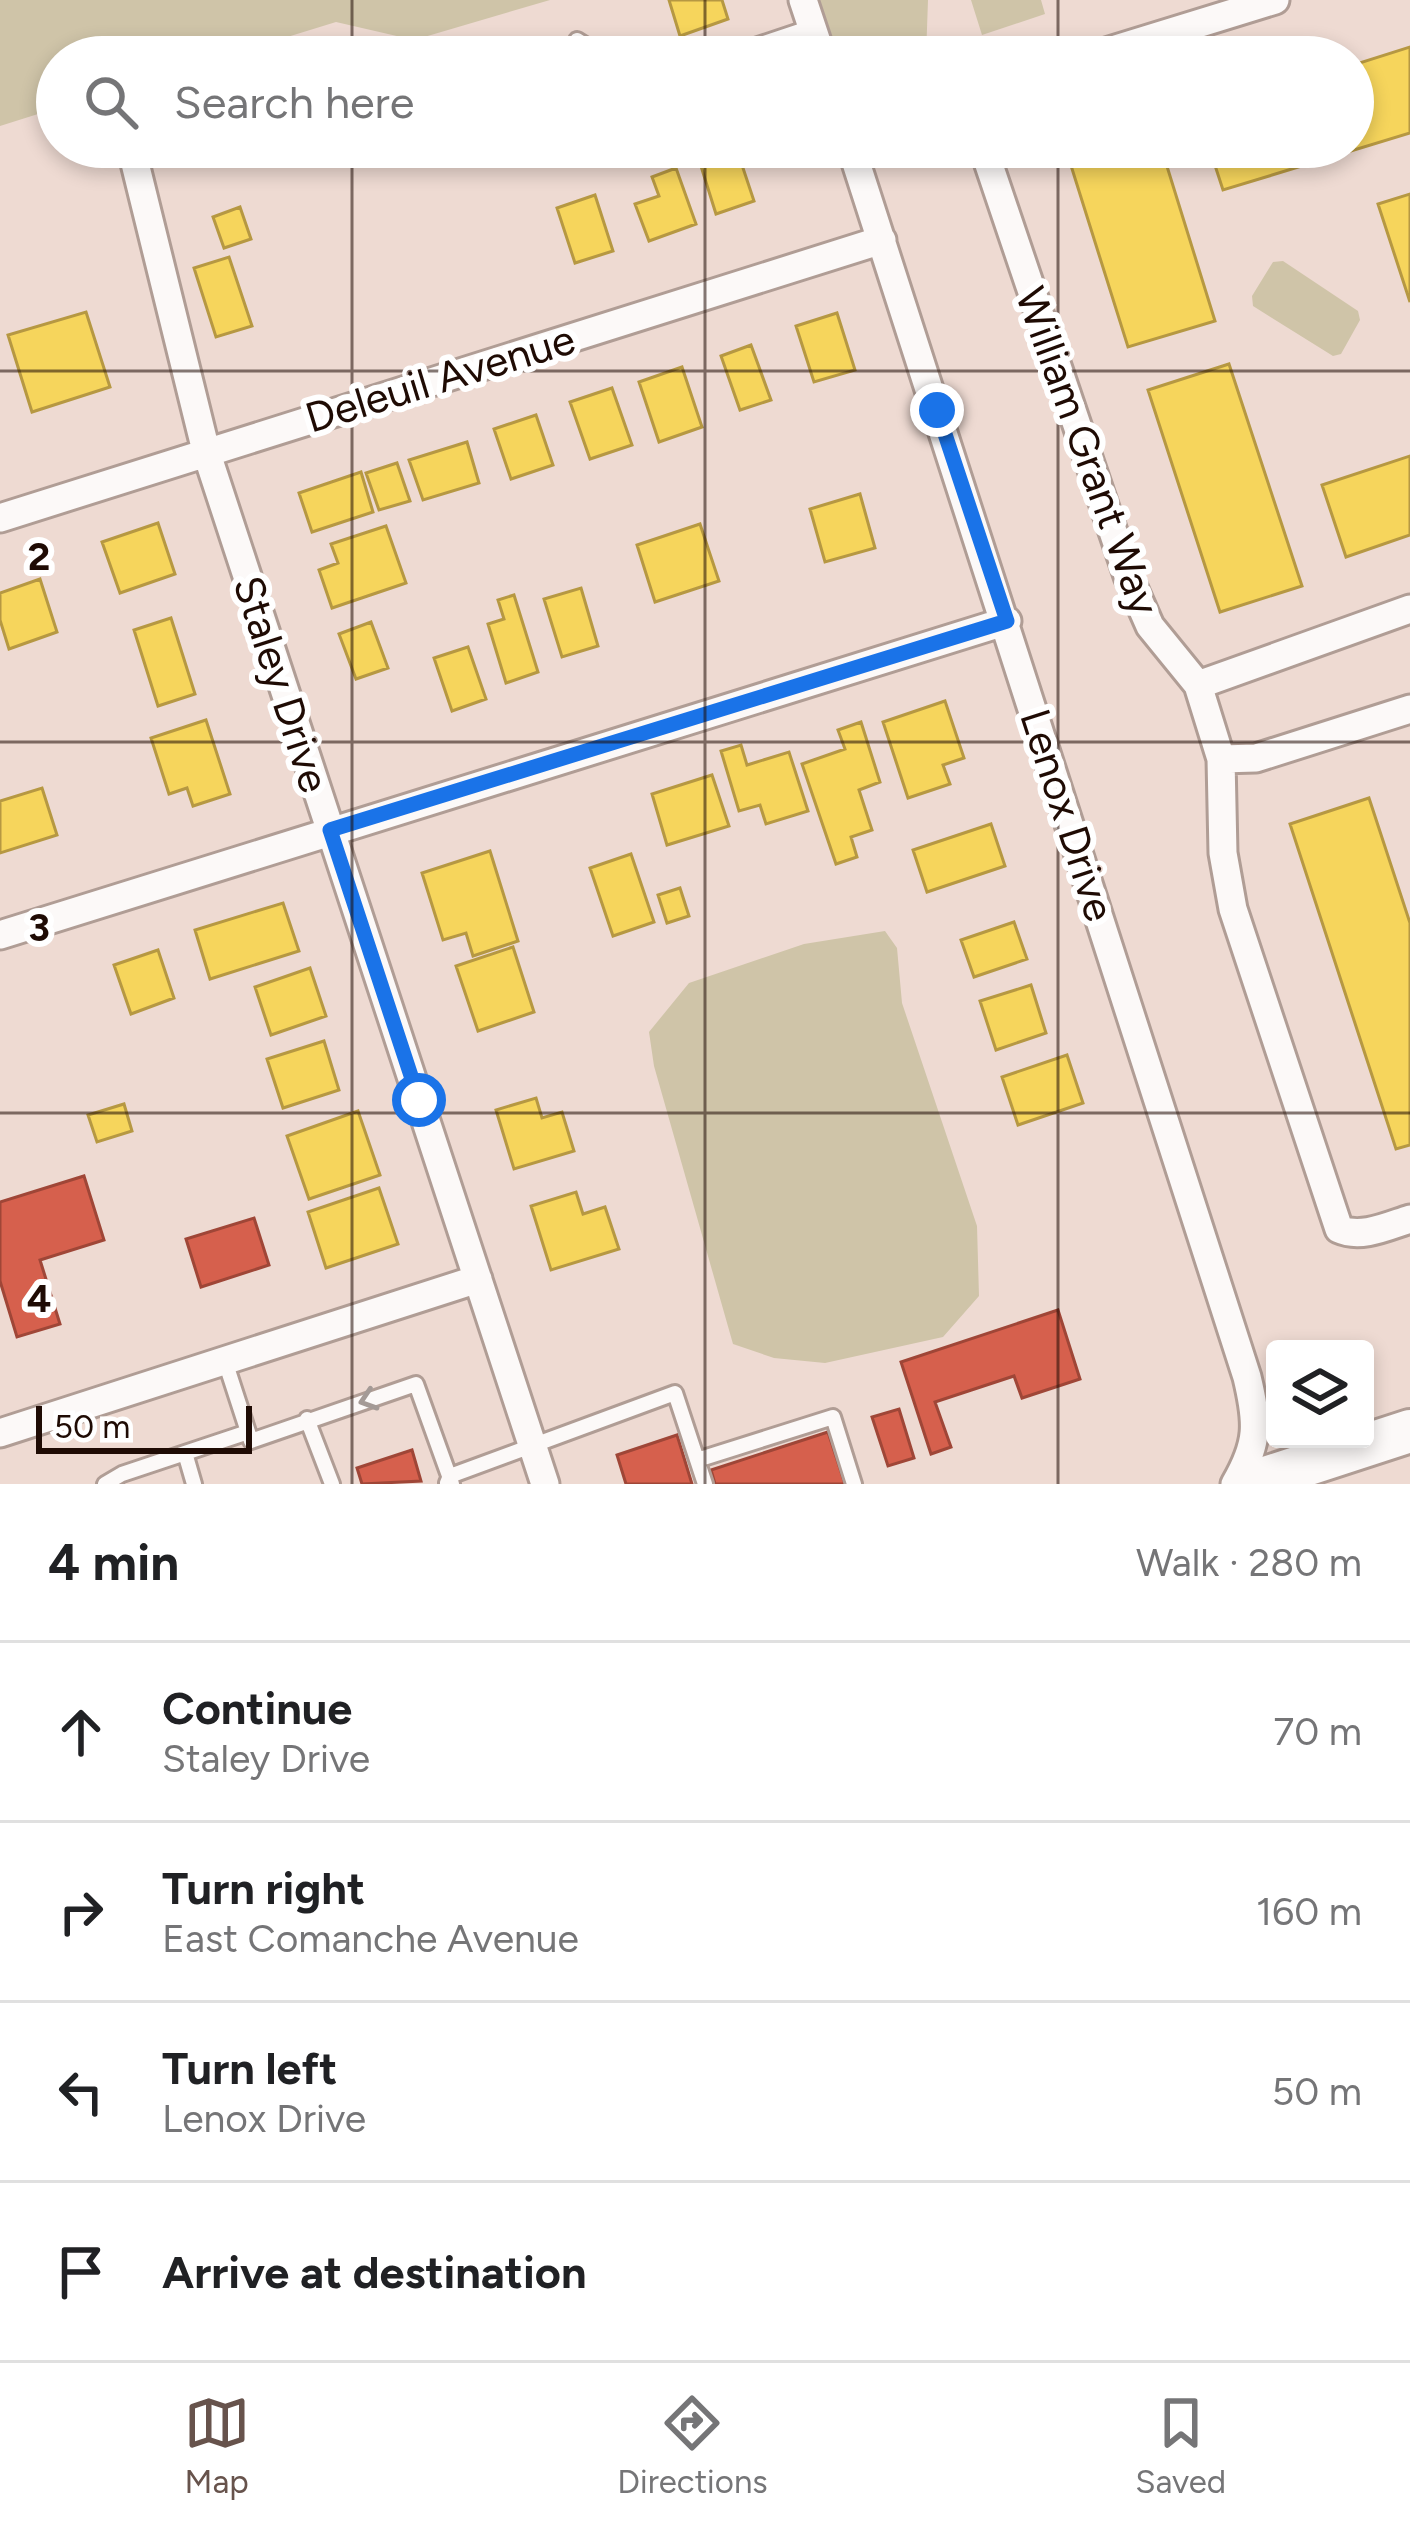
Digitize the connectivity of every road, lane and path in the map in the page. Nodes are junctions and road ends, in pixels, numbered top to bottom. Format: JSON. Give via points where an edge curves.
{"nodes":[{"id":1,"x":1275,"y":0,"type":"edge"},
{"id":2,"x":807,"y":14,"type":"edge"},
{"id":3,"x":771,"y":36,"type":"edge"},
{"id":4,"x":1158,"y":36,"type":"edge"},
{"id":5,"x":136,"y":168,"type":"edge"},
{"id":6,"x":858,"y":168,"type":"edge"},
{"id":7,"x":989,"y":168,"type":"edge"},
{"id":8,"x":882,"y":240,"type":"junction"},
{"id":9,"x":206,"y":451,"type":"junction"},
{"id":10,"x":0,"y":518,"type":"edge"},
{"id":11,"x":1410,"y":609,"type":"edge"},
{"id":12,"x":1007,"y":621,"type":"junction"},
{"id":13,"x":1198,"y":685,"type":"junction"},
{"id":14,"x":1410,"y":709,"type":"edge"},
{"id":15,"x":1221,"y":759,"type":"junction"},
{"id":16,"x":330,"y":830,"type":"junction"},
{"id":17,"x":0,"y":935,"type":"edge"},
{"id":18,"x":1410,"y":1219,"type":"edge"},
{"id":19,"x":478,"y":1280,"type":"junction"},
{"id":20,"x":225,"y":1361,"type":"junction"},
{"id":21,"x":307,"y":1419,"type":"junction"},
{"id":22,"x":1410,"y":1431,"type":"edge"},
{"id":23,"x":248,"y":1432,"type":"junction"},
{"id":24,"x":0,"y":1433,"type":"edge"},
{"id":25,"x":531,"y":1443,"type":"junction"},
{"id":26,"x":185,"y":1454,"type":"junction"},
{"id":27,"x":697,"y":1460,"type":"junction"},
{"id":28,"x":450,"y":1481,"type":"edge"},
{"id":29,"x":105,"y":1484,"type":"edge"},
{"id":30,"x":194,"y":1484,"type":"edge"},
{"id":31,"x":332,"y":1484,"type":"edge"},
{"id":32,"x":544,"y":1484,"type":"edge"},
{"id":33,"x":705,"y":1484,"type":"edge"},
{"id":34,"x":854,"y":1484,"type":"edge"},
{"id":35,"x":1235,"y":1484,"type":"edge"},
{"id":36,"x":1247,"y":1484,"type":"edge"}],
"edges":[{"from":1,"to":4,"type":"street"},
{"from":2,"to":3,"type":"lane"},
{"from":5,"to":9,"type":"street","name":"Staley Drive"},
{"from":6,"to":8,"type":"street","name":"Lenox Drive"},
{"from":7,"to":13,"type":"street","name":"William Grant Way","via":[[1128,576],[1150,626]]},
{"from":8,"to":9,"type":"street","name":"Deleuil Avenue"},
{"from":8,"to":12,"type":"street","name":"Lenox Drive"},
{"from":9,"to":10,"type":"street","name":"Deleuil Avenue"},
{"from":9,"to":16,"type":"street","name":"Staley Drive"},
{"from":11,"to":13,"type":"street"},
{"from":12,"to":16,"type":"street"},
{"from":12,"to":35,"type":"street","name":"Lenox Drive","via":[[1247,1377],[1256,1439]]},
{"from":13,"to":15,"type":"street","name":"William Grant Way"},
{"from":14,"to":15,"type":"street","via":[[1256,758]]},
{"from":15,"to":18,"type":"street","name":"William Grant Way","via":[[1223,854],[1234,909],[1339,1229],[1378,1230]]},
{"from":16,"to":17,"type":"street"},
{"from":16,"to":19,"type":"street","name":"Staley Drive"},
{"from":19,"to":20,"type":"street"},
{"from":19,"to":25,"type":"street","name":"Staley Drive"},
{"from":20,"to":23,"type":"lane"},
{"from":20,"to":24,"type":"street"},
{"from":21,"to":23,"type":"lane","via":[[251,1441]]},
{"from":28,"to":21,"type":"lane","one_way":true,"via":[[416,1384]]},
{"from":21,"to":31,"type":"lane"},
{"from":22,"to":36,"type":"main road"},
{"from":23,"to":26,"type":"lane"},
{"from":25,"to":27,"type":"lane","via":[[675,1394]]},
{"from":25,"to":28,"type":"lane"},
{"from":25,"to":32,"type":"street","name":"Staley Drive"},
{"from":26,"to":29,"type":"lane"},
{"from":26,"to":30,"type":"lane"},
{"from":27,"to":33,"type":"lane"},
{"from":27,"to":34,"type":"lane","via":[[833,1417]]}]}
